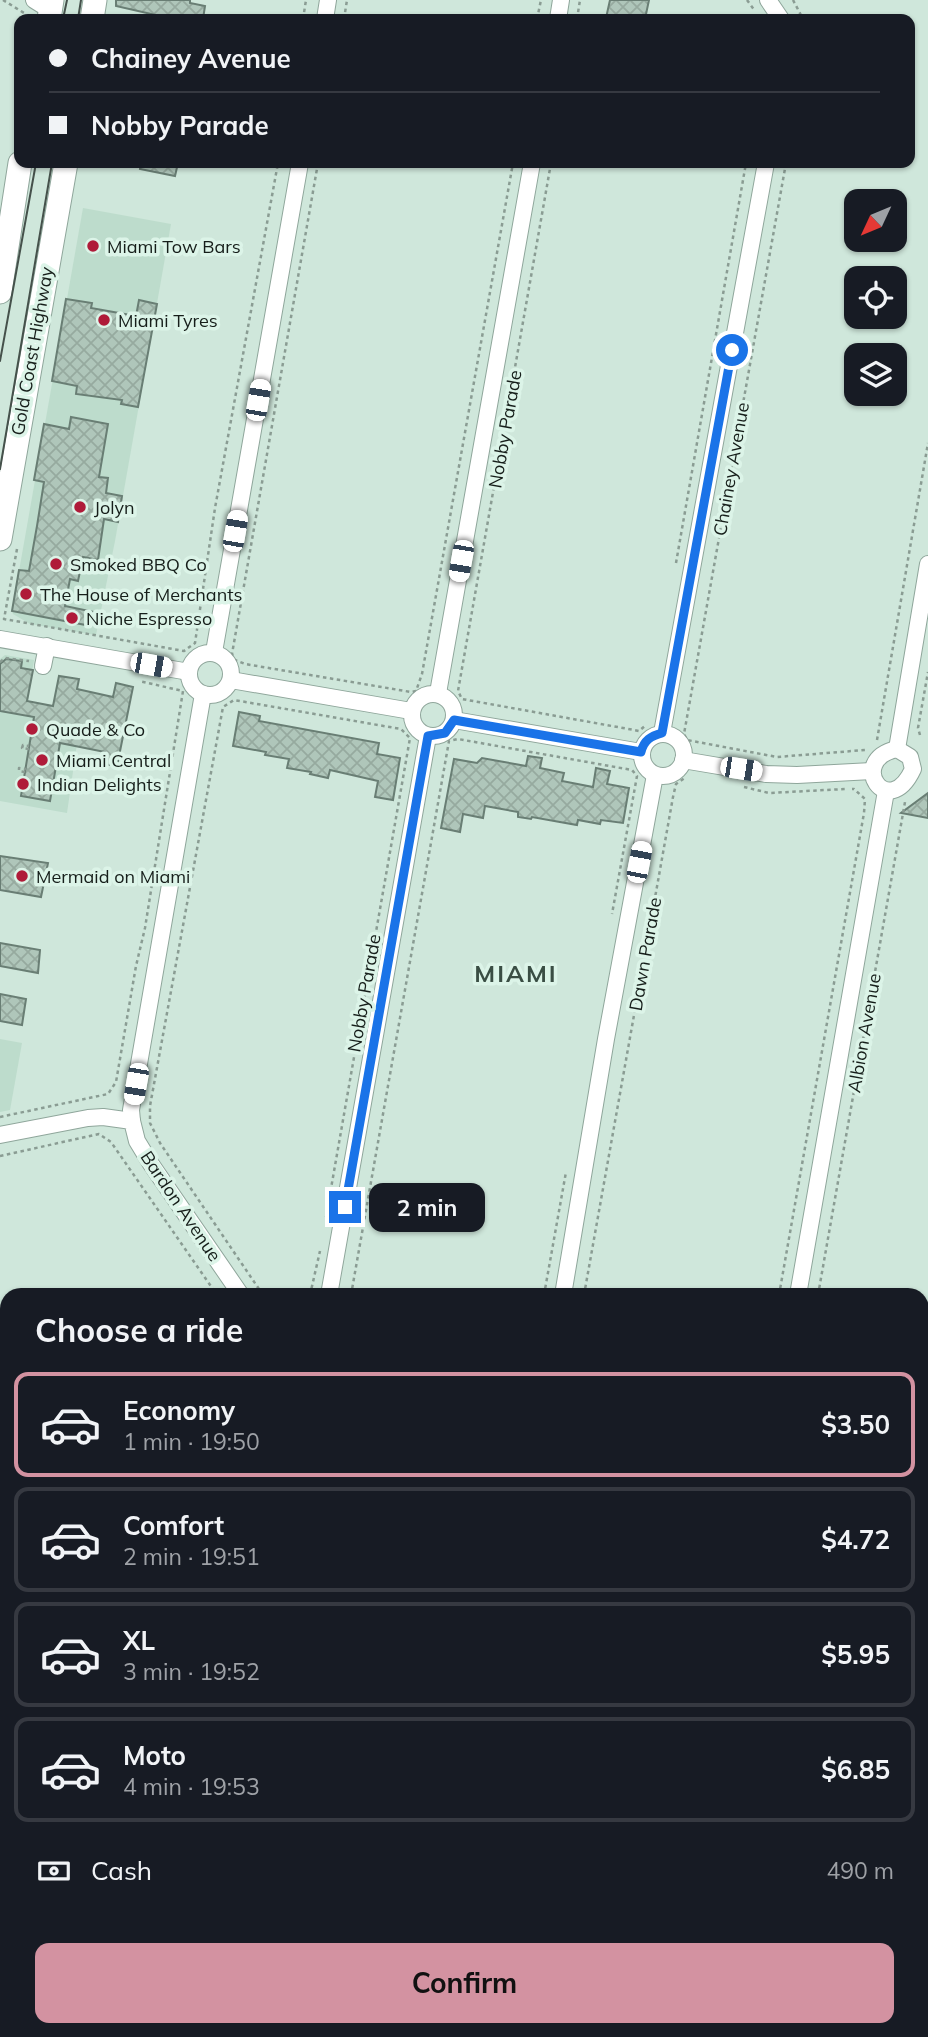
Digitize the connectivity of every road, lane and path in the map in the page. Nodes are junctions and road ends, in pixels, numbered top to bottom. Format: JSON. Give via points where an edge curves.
{"nodes":[{"id":1,"x":3,"y":0,"type":"edge"},
{"id":2,"x":42,"y":9,"type":"edge"},
{"id":3,"x":19,"y":168,"type":"edge"},
{"id":4,"x":65,"y":168,"type":"edge"},
{"id":5,"x":277,"y":168,"type":"edge"},
{"id":6,"x":299,"y":168,"type":"edge"},
{"id":7,"x":317,"y":168,"type":"edge"},
{"id":8,"x":512,"y":168,"type":"edge"},
{"id":9,"x":531,"y":168,"type":"edge"},
{"id":10,"x":550,"y":168,"type":"edge"},
{"id":11,"x":745,"y":168,"type":"edge"},
{"id":12,"x":765,"y":168,"type":"edge"},
{"id":13,"x":785,"y":168,"type":"edge"},
{"id":14,"x":0,"y":292,"type":"edge"},
{"id":15,"x":928,"y":443,"type":"edge"},
{"id":16,"x":682,"y":523,"type":"dead end"},
{"id":17,"x":0,"y":539,"type":"edge"},
{"id":18,"x":928,"y":564,"type":"edge"},
{"id":19,"x":4,"y":619,"type":"dead end"},
{"id":20,"x":0,"y":639,"type":"edge"},
{"id":21,"x":47,"y":646,"type":"junction"},
{"id":22,"x":214,"y":652,"type":"junction"},
{"id":23,"x":0,"y":662,"type":"edge"},
{"id":24,"x":43,"y":664,"type":"joint"},
{"id":25,"x":189,"y":672,"type":"junction"},
{"id":26,"x":928,"y":672,"type":"edge"},
{"id":27,"x":135,"y":680,"type":"dead end"},
{"id":28,"x":231,"y":680,"type":"junction"},
{"id":29,"x":438,"y":693,"type":"junction"},
{"id":30,"x":203,"y":694,"type":"junction"},
{"id":31,"x":411,"y":711,"type":"junction"},
{"id":32,"x":454,"y":720,"type":"junction"},
{"id":33,"x":646,"y":724,"type":"dead end"},
{"id":34,"x":662,"y":733,"type":"junction"},
{"id":35,"x":920,"y":735,"type":"dead end"},
{"id":36,"x":428,"y":736,"type":"junction"},
{"id":37,"x":897,"y":749,"type":"junction"},
{"id":38,"x":641,"y":752,"type":"junction"},
{"id":39,"x":683,"y":760,"type":"junction"},
{"id":40,"x":920,"y":769,"type":"edge"},
{"id":41,"x":872,"y":771,"type":"junction"},
{"id":42,"x":655,"y":775,"type":"junction"},
{"id":43,"x":637,"y":776,"type":"dead end"},
{"id":44,"x":676,"y":784,"type":"dead end"},
{"id":45,"x":886,"y":791,"type":"junction"},
{"id":46,"x":860,"y":794,"type":"dead end"},
{"id":47,"x":905,"y":800,"type":"dead end"},
{"id":48,"x":0,"y":1117,"type":"edge"},
{"id":49,"x":132,"y":1121,"type":"junction"},
{"id":50,"x":150,"y":1123,"type":"joint"},
{"id":51,"x":0,"y":1135,"type":"edge"},
{"id":52,"x":0,"y":1156,"type":"edge"},
{"id":53,"x":324,"y":1225,"type":"dead end"},
{"id":54,"x":321,"y":1248,"type":"dead end"},
{"id":55,"x":212,"y":1288,"type":"edge"},
{"id":56,"x":236,"y":1288,"type":"edge"},
{"id":57,"x":258,"y":1288,"type":"edge"},
{"id":58,"x":312,"y":1288,"type":"edge"},
{"id":59,"x":330,"y":1288,"type":"edge"},
{"id":60,"x":352,"y":1288,"type":"edge"},
{"id":61,"x":565,"y":1288,"type":"edge"},
{"id":62,"x":585,"y":1288,"type":"edge"},
{"id":63,"x":780,"y":1288,"type":"edge"},
{"id":64,"x":800,"y":1288,"type":"edge"},
{"id":65,"x":819,"y":1288,"type":"edge"}],
"edges":[{"from":1,"to":2,"type":"path"},
{"from":3,"to":14,"type":"highway"},
{"from":4,"to":17,"type":"highway","name":"Gold Coast Highway"},
{"from":5,"to":19,"type":"path","via":[[195,643],[184,652]]},
{"from":6,"to":22,"type":"street"},
{"from":7,"to":8,"type":"path","via":[[232,654],[245,664],[411,692],[416,691],[422,674]]},
{"from":9,"to":29,"type":"street","name":"Nobby Parade"},
{"from":10,"to":33,"type":"path","name":"Nobby Parade","via":[[458,691],[462,699],[485,704],[639,731]]},
{"from":11,"to":16,"type":"path"},
{"from":12,"to":34,"type":"street","name":"Chainey Avenue"},
{"from":13,"to":15,"type":"path","name":"Chainey Avenue","via":[[684,734],[687,740],[777,757],[873,748]]},
{"from":18,"to":37,"type":"street"},
{"from":20,"to":21,"type":"street"},
{"from":21,"to":24,"type":"street"},
{"from":21,"to":25,"type":"street"},
{"from":22,"to":25,"type":"street","via":[[193,660]]},
{"from":22,"to":28,"type":"street","via":[[228,662]]},
{"from":23,"to":24,"type":"path","via":[[5,658]]},
{"from":25,"to":30,"type":"street","via":[[190,682]]},
{"from":26,"to":35,"type":"path"},
{"from":27,"to":48,"type":"path","via":[[183,691],[116,1082],[108,1094]]},
{"from":28,"to":30,"type":"street","via":[[222,692]]},
{"from":28,"to":31,"type":"street"},
{"from":29,"to":31,"type":"street","via":[[423,695]]},
{"from":29,"to":32,"type":"street","via":[[451,703]]},
{"from":30,"to":49,"type":"street"},
{"from":31,"to":36,"type":"street","via":[[417,730]]},
{"from":32,"to":36,"type":"street","via":[[445,733]]},
{"from":32,"to":38,"type":"street"},
{"from":34,"to":38,"type":"street","via":[[646,741]]},
{"from":34,"to":39,"type":"street","via":[[681,743]]},
{"from":36,"to":59,"type":"street","name":"Nobby Parade"},
{"from":37,"to":40,"type":"street"},
{"from":37,"to":41,"type":"street","via":[[877,760]]},
{"from":38,"to":42,"type":"street","via":[[643,764]]},
{"from":39,"to":41,"type":"street","via":[[766,774]]},
{"from":39,"to":42,"type":"street","via":[[675,773]]},
{"from":40,"to":45,"type":"street","via":[[900,787]]},
{"from":41,"to":45,"type":"street","via":[[875,783]]},
{"from":42,"to":61,"type":"street"},
{"from":43,"to":60,"type":"path","via":[[632,770],[449,741]]},
{"from":44,"to":62,"type":"path","name":"Dawn Parade"},
{"from":45,"to":64,"type":"street","name":"Albion Avenue"},
{"from":46,"to":63,"type":"path","via":[[866,799],[864,813]]},
{"from":47,"to":65,"type":"path","name":"Albion Avenue"},
{"from":49,"to":51,"type":"street","via":[[88,1118]]},
{"from":49,"to":56,"type":"street","name":"Bardon Avenue","via":[[137,1141],[151,1164]]},
{"from":50,"to":53,"type":"path","name":"Nobby Parade","via":[[223,707],[234,700],[401,729],[410,738]]},
{"from":50,"to":57,"type":"path","name":"Bardon Avenue"},
{"from":52,"to":55,"type":"path","name":"Bardon Avenue","via":[[99,1134],[111,1142]]},
{"from":54,"to":58,"type":"path"}]}
